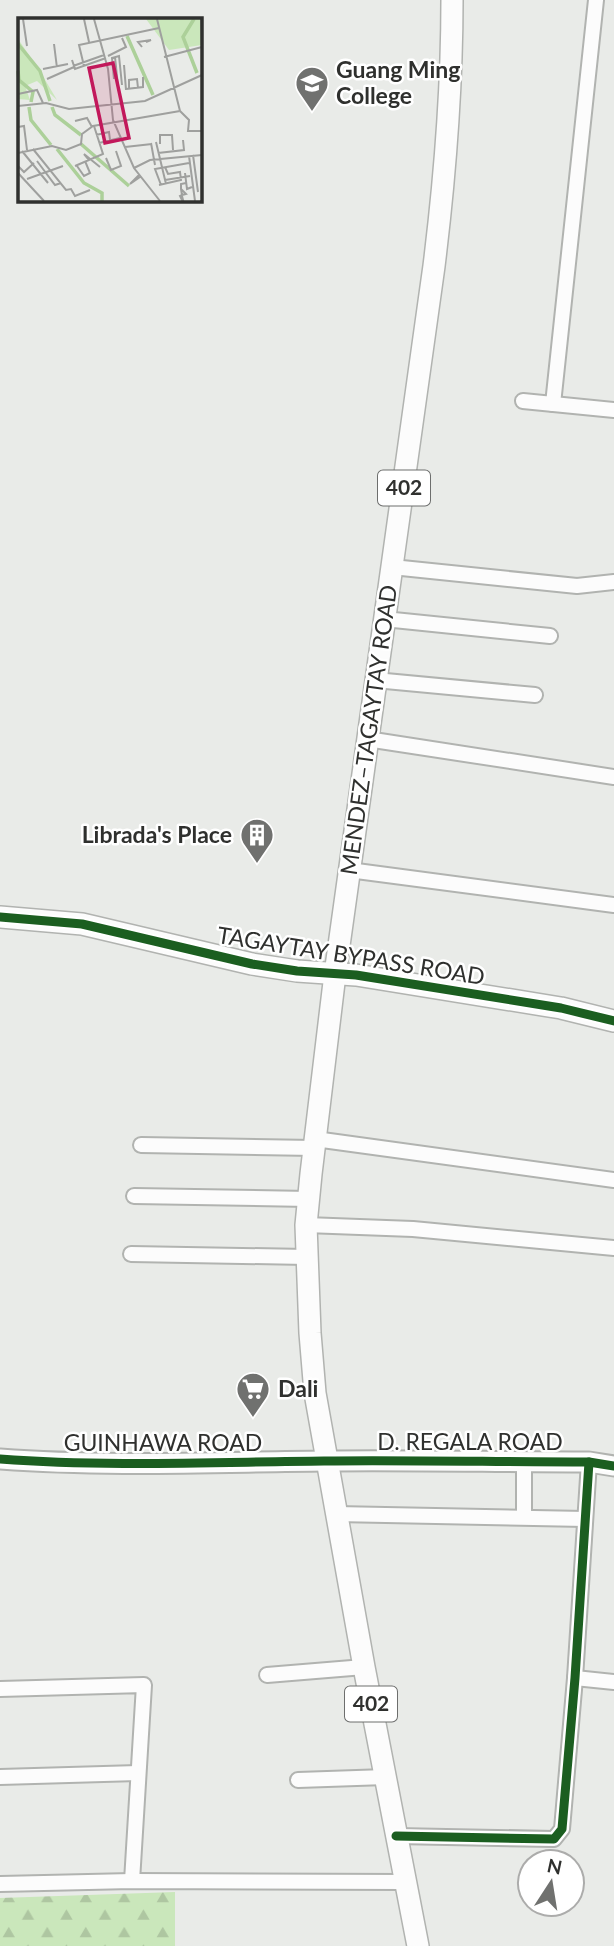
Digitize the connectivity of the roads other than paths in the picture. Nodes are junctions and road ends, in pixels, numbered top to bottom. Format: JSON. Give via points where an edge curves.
{"nodes":[{"id":1,"x":452,"y":0,"type":"edge"},
{"id":2,"x":596,"y":0,"type":"edge"},
{"id":3,"x":523,"y":401,"type":"dead end"},
{"id":4,"x":553,"y":404,"type":"junction"},
{"id":5,"x":614,"y":410,"type":"edge"},
{"id":6,"x":392,"y":567,"type":"junction"},
{"id":7,"x":614,"y":582,"type":"edge"},
{"id":8,"x":384,"y":619,"type":"junction"},
{"id":9,"x":550,"y":636,"type":"dead end"},
{"id":10,"x":375,"y":680,"type":"junction"},
{"id":11,"x":535,"y":695,"type":"dead end"},
{"id":12,"x":367,"y":739,"type":"junction"},
{"id":13,"x":614,"y":777,"type":"edge"},
{"id":14,"x":349,"y":870,"type":"junction"},
{"id":15,"x":614,"y":905,"type":"edge"},
{"id":16,"x":0,"y":917,"type":"edge"},
{"id":17,"x":335,"y":974,"type":"junction"},
{"id":18,"x":614,"y":1021,"type":"edge"},
{"id":19,"x":315,"y":1143,"type":"junction"},
{"id":20,"x":141,"y":1145,"type":"dead end"},
{"id":21,"x":614,"y":1180,"type":"edge"},
{"id":22,"x":134,"y":1196,"type":"dead end"},
{"id":23,"x":309,"y":1199,"type":"junction"},
{"id":24,"x":306,"y":1225,"type":"junction"},
{"id":25,"x":614,"y":1248,"type":"edge"},
{"id":26,"x":131,"y":1254,"type":"dead end"},
{"id":27,"x":307,"y":1257,"type":"junction"},
{"id":28,"x":0,"y":1459,"type":"edge"},
{"id":29,"x":326,"y":1461,"type":"junction"},
{"id":30,"x":524,"y":1462,"type":"junction"},
{"id":31,"x":589,"y":1462,"type":"junction"},
{"id":32,"x":614,"y":1466,"type":"edge"},
{"id":33,"x":336,"y":1514,"type":"junction"},
{"id":34,"x":524,"y":1517,"type":"junction"},
{"id":35,"x":585,"y":1519,"type":"junction"},
{"id":36,"x":364,"y":1667,"type":"junction"},
{"id":37,"x":267,"y":1675,"type":"dead end"},
{"id":38,"x":575,"y":1678,"type":"junction"},
{"id":39,"x":614,"y":1682,"type":"edge"},
{"id":40,"x":0,"y":1689,"type":"edge"},
{"id":41,"x":138,"y":1773,"type":"junction"},
{"id":42,"x":0,"y":1777,"type":"edge"},
{"id":43,"x":386,"y":1777,"type":"junction"},
{"id":44,"x":298,"y":1780,"type":"dead end"},
{"id":45,"x":396,"y":1836,"type":"junction"},
{"id":46,"x":132,"y":1881,"type":"junction"},
{"id":47,"x":405,"y":1882,"type":"junction"},
{"id":48,"x":0,"y":1884,"type":"edge"},
{"id":49,"x":418,"y":1946,"type":"edge"}],
"edges":[{"from":1,"to":6,"type":"main road","name":"MENDEZ–TAGAYTAY ROAD","number":"402","via":[[444,184]]},
{"from":2,"to":4,"type":"street"},
{"from":3,"to":4,"type":"street"},
{"from":4,"to":5,"type":"street"},
{"from":6,"to":7,"type":"street","via":[[577,586]]},
{"from":6,"to":8,"type":"main road","name":"MENDEZ–TAGAYTAY ROAD","number":"402"},
{"from":8,"to":9,"type":"street"},
{"from":8,"to":10,"type":"main road","name":"MENDEZ–TAGAYTAY ROAD","number":"402"},
{"from":10,"to":11,"type":"street"},
{"from":10,"to":12,"type":"main road","name":"MENDEZ–TAGAYTAY ROAD","number":"402"},
{"from":12,"to":13,"type":"street"},
{"from":12,"to":14,"type":"main road","name":"MENDEZ–TAGAYTAY ROAD","number":"402"},
{"from":14,"to":15,"type":"street"},
{"from":14,"to":17,"type":"main road","name":"MENDEZ–TAGAYTAY ROAD","number":"402"},
{"from":16,"to":17,"type":"main road","name":"TAGAYTAY BYPASS ROAD","via":[[82,924],[233,961]]},
{"from":17,"to":18,"type":"main road","name":"TAGAYTAY BYPASS ROAD","via":[[561,1008]]},
{"from":17,"to":19,"type":"main road","name":"MENDEZ–TAGAYTAY ROAD","number":"402"},
{"from":19,"to":20,"type":"street"},
{"from":19,"to":21,"type":"street"},
{"from":19,"to":23,"type":"main road","name":"MENDEZ–TAGAYTAY ROAD","number":"402"},
{"from":22,"to":23,"type":"street"},
{"from":23,"to":24,"type":"main road","name":"MENDEZ–TAGAYTAY ROAD","number":"402"},
{"from":24,"to":25,"type":"street","via":[[413,1228]]},
{"from":24,"to":27,"type":"main road","name":"MENDEZ–TAGAYTAY ROAD","number":"402"},
{"from":26,"to":27,"type":"street"},
{"from":27,"to":29,"type":"main road","name":"MENDEZ–TAGAYTAY ROAD","number":"402","via":[[314,1393]]},
{"from":28,"to":29,"type":"street","name":"GUINHAWA ROAD"},
{"from":29,"to":30,"type":"street","name":"D. REGALA ROAD"},
{"from":29,"to":33,"type":"main road","number":"402"},
{"from":30,"to":31,"type":"street","name":"D. REGALA ROAD"},
{"from":30,"to":34,"type":"street"},
{"from":31,"to":32,"type":"street","name":"D. REGALA ROAD"},
{"from":31,"to":35,"type":"street"},
{"from":33,"to":34,"type":"street"},
{"from":33,"to":36,"type":"main road","number":"402"},
{"from":34,"to":35,"type":"street"},
{"from":35,"to":38,"type":"street"},
{"from":36,"to":37,"type":"street"},
{"from":36,"to":43,"type":"main road","number":"402"},
{"from":38,"to":39,"type":"street"},
{"from":38,"to":45,"type":"street","via":[[562,1829],[554,1839]]},
{"from":40,"to":41,"type":"street","via":[[144,1685]]},
{"from":41,"to":42,"type":"street"},
{"from":41,"to":46,"type":"street"},
{"from":43,"to":44,"type":"street"},
{"from":43,"to":45,"type":"main road","number":"402"},
{"from":45,"to":47,"type":"main road","number":"402"},
{"from":46,"to":47,"type":"street"},
{"from":46,"to":48,"type":"street"},
{"from":47,"to":49,"type":"main road","number":"402"}]}
